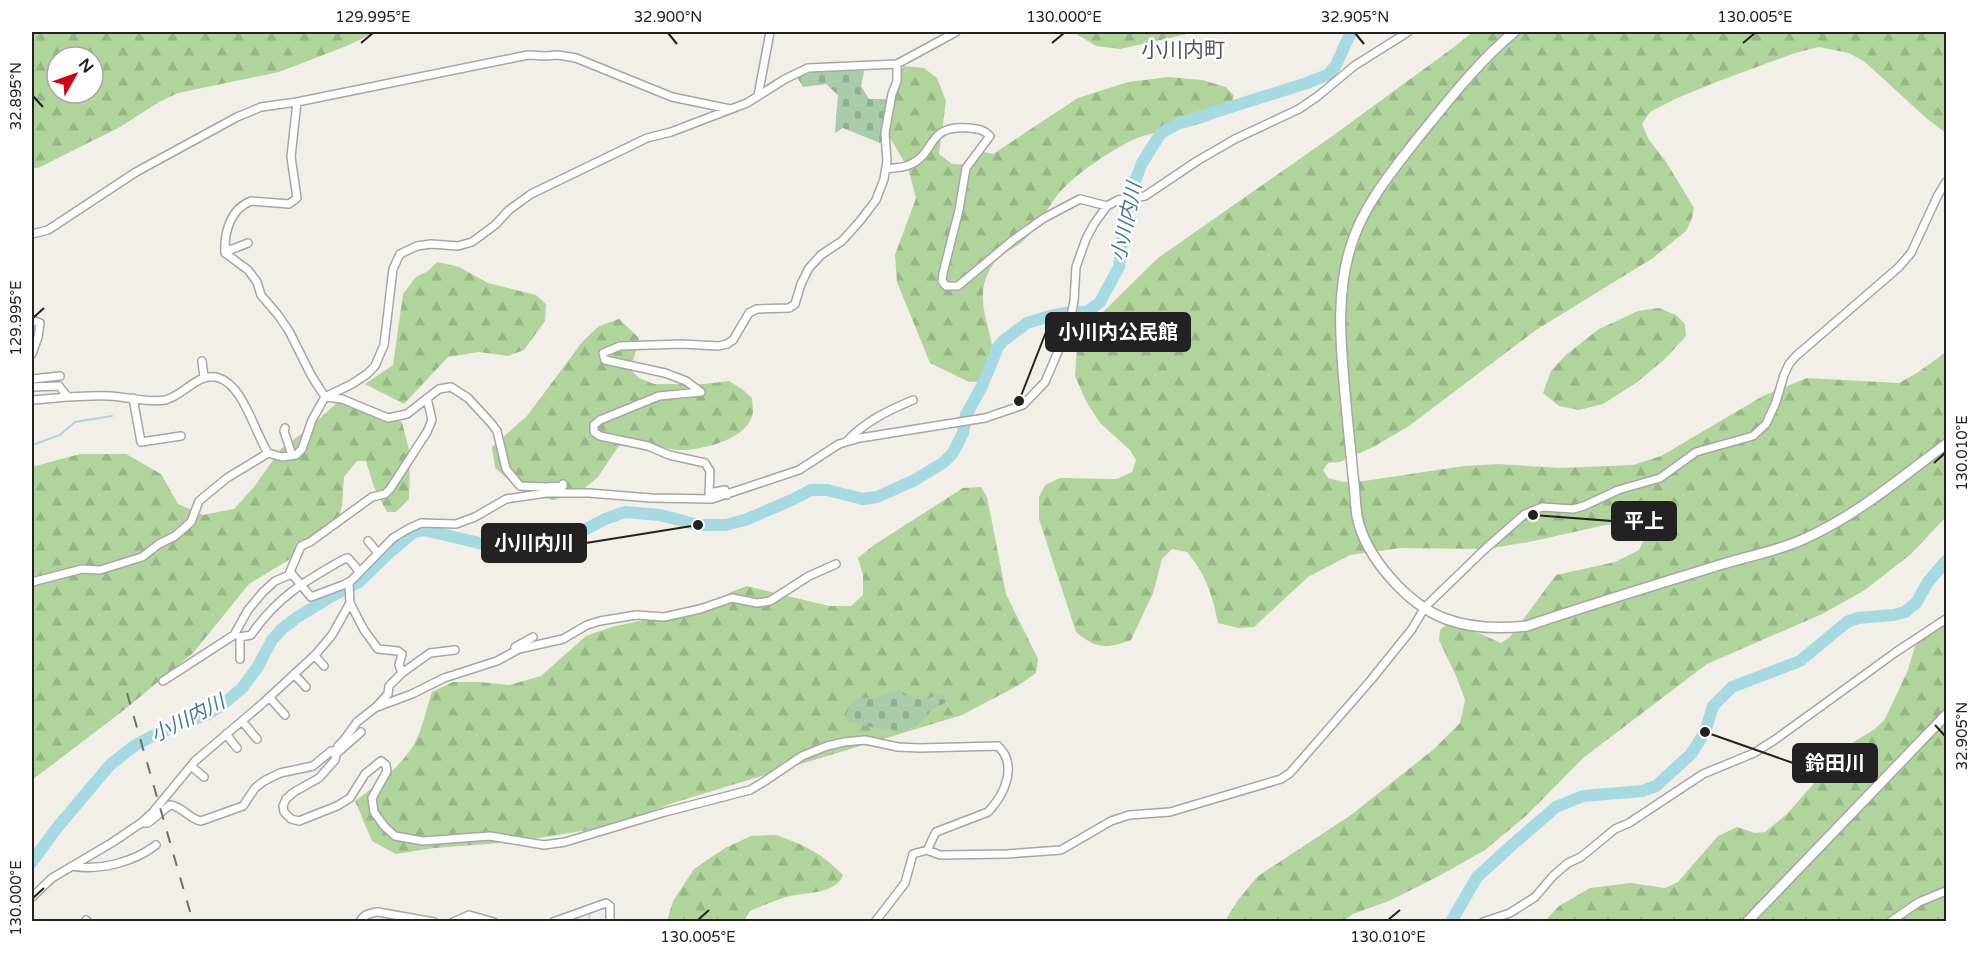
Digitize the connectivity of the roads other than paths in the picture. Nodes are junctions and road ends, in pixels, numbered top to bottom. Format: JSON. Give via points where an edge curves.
{"nodes":[{"id":1,"x":770,"y":32,"type":"edge"},
{"id":2,"x":956,"y":32,"type":"edge"},
{"id":3,"x":1408,"y":32,"type":"edge"},
{"id":4,"x":1514,"y":32,"type":"edge"},
{"id":5,"x":897,"y":64,"type":"junction"},
{"id":6,"x":758,"y":96,"type":"junction"},
{"id":7,"x":297,"y":102,"type":"junction"},
{"id":8,"x":730,"y":110,"type":"junction"},
{"id":9,"x":886,"y":169,"type":"junction"},
{"id":10,"x":1947,"y":182,"type":"edge"},
{"id":11,"x":1107,"y":206,"type":"junction"},
{"id":12,"x":32,"y":234,"type":"edge"},
{"id":13,"x":248,"y":243,"type":"dead end"},
{"id":14,"x":225,"y":248,"type":"junction"},
{"id":15,"x":32,"y":320,"type":"edge"},
{"id":16,"x":32,"y":354,"type":"edge"},
{"id":17,"x":202,"y":361,"type":"dead end"},
{"id":18,"x":60,"y":376,"type":"dead end"},
{"id":19,"x":204,"y":377,"type":"junction"},
{"id":20,"x":32,"y":379,"type":"edge"},
{"id":21,"x":32,"y":387,"type":"edge"},
{"id":22,"x":67,"y":396,"type":"junction"},
{"id":23,"x":325,"y":397,"type":"junction"},
{"id":24,"x":133,"y":398,"type":"junction"},
{"id":25,"x":427,"y":398,"type":"junction"},
{"id":26,"x":32,"y":400,"type":"edge"},
{"id":27,"x":913,"y":400,"type":"dead end"},
{"id":28,"x":285,"y":428,"type":"dead end"},
{"id":29,"x":181,"y":436,"type":"dead end"},
{"id":30,"x":845,"y":443,"type":"junction"},
{"id":31,"x":1947,"y":444,"type":"edge"},
{"id":32,"x":268,"y":453,"type":"junction"},
{"id":33,"x":292,"y":455,"type":"junction"},
{"id":34,"x":563,"y":484,"type":"dead end"},
{"id":35,"x":545,"y":490,"type":"junction"},
{"id":36,"x":727,"y":495,"type":"junction"},
{"id":37,"x":368,"y":541,"type":"dead end"},
{"id":38,"x":378,"y":553,"type":"junction"},
{"id":39,"x":836,"y":564,"type":"dead end"},
{"id":40,"x":359,"y":571,"type":"junction"},
{"id":41,"x":289,"y":574,"type":"junction"},
{"id":42,"x":32,"y":582,"type":"edge"},
{"id":43,"x":350,"y":582,"type":"junction"},
{"id":44,"x":299,"y":585,"type":"junction"},
{"id":45,"x":350,"y":601,"type":"junction"},
{"id":46,"x":1425,"y":607,"type":"junction"},
{"id":47,"x":1947,"y":619,"type":"edge"},
{"id":48,"x":237,"y":636,"type":"junction"},
{"id":49,"x":533,"y":638,"type":"dead end"},
{"id":50,"x":455,"y":650,"type":"dead end"},
{"id":51,"x":510,"y":654,"type":"junction"},
{"id":52,"x":315,"y":656,"type":"junction"},
{"id":53,"x":240,"y":659,"type":"dead end"},
{"id":54,"x":324,"y":666,"type":"dead end"},
{"id":55,"x":402,"y":673,"type":"junction"},
{"id":56,"x":294,"y":674,"type":"junction"},
{"id":57,"x":164,"y":681,"type":"dead end"},
{"id":58,"x":306,"y":687,"type":"dead end"},
{"id":59,"x":269,"y":698,"type":"junction"},
{"id":60,"x":376,"y":707,"type":"junction"},
{"id":61,"x":285,"y":715,"type":"dead end"},
{"id":62,"x":1947,"y":715,"type":"edge"},
{"id":63,"x":242,"y":721,"type":"junction"},
{"id":64,"x":361,"y":732,"type":"dead end"},
{"id":65,"x":226,"y":734,"type":"junction"},
{"id":66,"x":257,"y":739,"type":"dead end"},
{"id":67,"x":237,"y":748,"type":"dead end"},
{"id":68,"x":335,"y":753,"type":"junction"},
{"id":69,"x":191,"y":766,"type":"junction"},
{"id":70,"x":204,"y":777,"type":"dead end"},
{"id":71,"x":141,"y":823,"type":"junction"},
{"id":72,"x":156,"y":845,"type":"dead end"},
{"id":73,"x":927,"y":850,"type":"junction"},
{"id":74,"x":72,"y":866,"type":"junction"},
{"id":75,"x":1947,"y":891,"type":"edge"},
{"id":76,"x":32,"y":897,"type":"edge"},
{"id":77,"x":360,"y":921,"type":"edge"},
{"id":78,"x":434,"y":921,"type":"edge"},
{"id":79,"x":453,"y":921,"type":"edge"},
{"id":80,"x":494,"y":921,"type":"edge"},
{"id":81,"x":553,"y":921,"type":"edge"},
{"id":82,"x":610,"y":921,"type":"edge"},
{"id":83,"x":875,"y":921,"type":"edge"},
{"id":84,"x":1483,"y":921,"type":"edge"},
{"id":85,"x":1747,"y":921,"type":"edge"},
{"id":86,"x":1890,"y":921,"type":"edge"}],
"edges":[{"from":1,"to":6,"type":"street"},
{"from":2,"to":5,"type":"street"},
{"from":3,"to":11,"type":"street","via":[[1354,66],[1299,109],[1235,139],[1145,196],[1118,200]]},
{"from":4,"to":46,"type":"street","via":[[1492,50],[1401,160],[1360,222],[1348,259],[1340,320],[1357,516],[1383,569]]},
{"from":5,"to":6,"type":"street","via":[[808,68]]},
{"from":5,"to":9,"type":"street","via":[[885,133]]},
{"from":6,"to":8,"type":"street"},
{"from":7,"to":8,"type":"street","via":[[528,55],[558,55],[576,58],[672,97]]},
{"from":7,"to":12,"type":"street","via":[[261,107],[237,117],[136,172],[48,230]]},
{"from":7,"to":14,"type":"street","via":[[291,157],[297,198],[290,204],[246,202],[228,223]]},
{"from":8,"to":23,"type":"street","via":[[647,138],[531,195],[472,242],[417,246],[400,254],[393,269],[384,345],[375,366],[352,384]]},
{"from":9,"to":11,"type":"street","via":[[910,165],[944,129],[984,130],[990,136],[966,168],[943,273],[946,286],[958,286],[1013,240],[1080,199]]},
{"from":9,"to":36,"type":"street","via":[[876,200],[842,241],[809,268],[795,304],[789,308],[749,313],[733,340],[719,346],[620,346],[603,353],[605,360],[665,373],[701,392],[659,396],[600,420],[594,425],[594,432],[705,463],[710,471],[709,493],[725,490]]},
{"from":10,"to":46,"type":"street","via":[[1911,253],[1899,267],[1789,364],[1766,424],[1753,436],[1696,452],[1660,478],[1618,490],[1584,506],[1542,507],[1525,514]]},
{"from":11,"to":30,"type":"street","via":[[1086,239],[1076,267],[1069,326],[1045,382],[1030,399],[985,418]]},
{"from":13,"to":14,"type":"street","via":[[231,250]]},
{"from":14,"to":23,"type":"street","via":[[225,253],[257,282],[261,295],[289,331]]},
{"from":15,"to":16,"type":"street","via":[[40,323]]},
{"from":17,"to":19,"type":"street"},
{"from":18,"to":20,"type":"street"},
{"from":19,"to":24,"type":"street","via":[[175,397]]},
{"from":19,"to":32,"type":"street","via":[[218,377],[238,393]]},
{"from":21,"to":22,"type":"street","via":[[59,386]]},
{"from":22,"to":24,"type":"street"},
{"from":22,"to":26,"type":"street"},
{"from":23,"to":25,"type":"street","via":[[342,399],[388,418],[407,414]]},
{"from":23,"to":33,"type":"street","via":[[302,449]]},
{"from":24,"to":29,"type":"street","via":[[141,442]]},
{"from":25,"to":35,"type":"street","via":[[439,389],[451,387],[468,398],[497,432],[506,469],[519,486]]},
{"from":25,"to":41,"type":"street","via":[[432,420],[390,489],[301,546]]},
{"from":27,"to":30,"type":"street","via":[[880,414]]},
{"from":28,"to":33,"type":"street"},
{"from":30,"to":36,"type":"street","via":[[799,470]]},
{"from":31,"to":46,"type":"street","via":[[1843,518],[1777,550],[1727,562],[1527,626],[1497,629],[1465,624],[1445,619]]},
{"from":32,"to":33,"type":"street"},
{"from":32,"to":42,"type":"street","via":[[199,501],[191,522],[142,557],[100,570],[82,569]]},
{"from":34,"to":35,"type":"street"},
{"from":35,"to":36,"type":"street","via":[[651,498],[712,499]]},
{"from":35,"to":38,"type":"street","via":[[506,499],[456,524],[421,523],[393,538]]},
{"from":37,"to":38,"type":"street"},
{"from":38,"to":40,"type":"street"},
{"from":39,"to":51,"type":"street","via":[[770,601],[757,603],[732,598],[664,617],[636,615],[600,621],[563,639]]},
{"from":40,"to":43,"type":"street"},
{"from":40,"to":44,"type":"street","via":[[348,558]]},
{"from":41,"to":44,"type":"street"},
{"from":41,"to":48,"type":"street","via":[[263,592],[248,610]]},
{"from":43,"to":44,"type":"street","via":[[311,597]]},
{"from":43,"to":45,"type":"street"},
{"from":44,"to":48,"type":"street","via":[[262,619],[251,635]]},
{"from":45,"to":52,"type":"street","via":[[332,635]]},
{"from":45,"to":55,"type":"street","via":[[378,649],[402,654]]},
{"from":46,"to":73,"type":"street","via":[[1371,680],[1281,779],[1170,812],[1129,815],[1061,850],[940,855]]},
{"from":47,"to":84,"type":"street","via":[[1754,753],[1702,774],[1615,829],[1568,863],[1535,897],[1510,913]]},
{"from":48,"to":53,"type":"street"},
{"from":48,"to":57,"type":"street"},
{"from":49,"to":51,"type":"street"},
{"from":50,"to":55,"type":"street","via":[[430,653]]},
{"from":51,"to":60,"type":"street"},
{"from":52,"to":54,"type":"street"},
{"from":52,"to":56,"type":"street"},
{"from":55,"to":60,"type":"street"},
{"from":56,"to":58,"type":"street"},
{"from":56,"to":59,"type":"street"},
{"from":59,"to":61,"type":"street"},
{"from":59,"to":63,"type":"street"},
{"from":60,"to":68,"type":"street","via":[[357,722]]},
{"from":62,"to":85,"type":"street"},
{"from":63,"to":65,"type":"street"},
{"from":63,"to":66,"type":"street"},
{"from":64,"to":68,"type":"street"},
{"from":65,"to":67,"type":"street"},
{"from":65,"to":69,"type":"street"},
{"from":68,"to":71,"type":"street","via":[[331,751],[313,766],[264,781],[243,806],[201,821],[170,805],[148,823]]},
{"from":68,"to":73,"type":"street","via":[[335,760],[319,778],[286,799],[284,812],[291,819],[299,821],[350,798],[365,774],[381,761],[387,771],[372,798],[374,812],[395,836],[423,841],[489,836],[544,845],[565,843],[750,790],[802,756],[844,742],[920,748],[998,746],[1005,753],[1008,779],[992,807],[936,832]]},
{"from":69,"to":70,"type":"street"},
{"from":69,"to":71,"type":"street","via":[[177,789]]},
{"from":71,"to":74,"type":"street"},
{"from":72,"to":74,"type":"street","via":[[147,852],[101,867]]},
{"from":73,"to":83,"type":"street","via":[[913,854],[905,884]]},
{"from":74,"to":76,"type":"street"},
{"from":75,"to":86,"type":"street","via":[[1919,902]]},
{"from":77,"to":78,"type":"street","via":[[378,912]]},
{"from":79,"to":80,"type":"street","via":[[469,915]]},
{"from":81,"to":82,"type":"street","via":[[606,903],[610,906]]}]}
